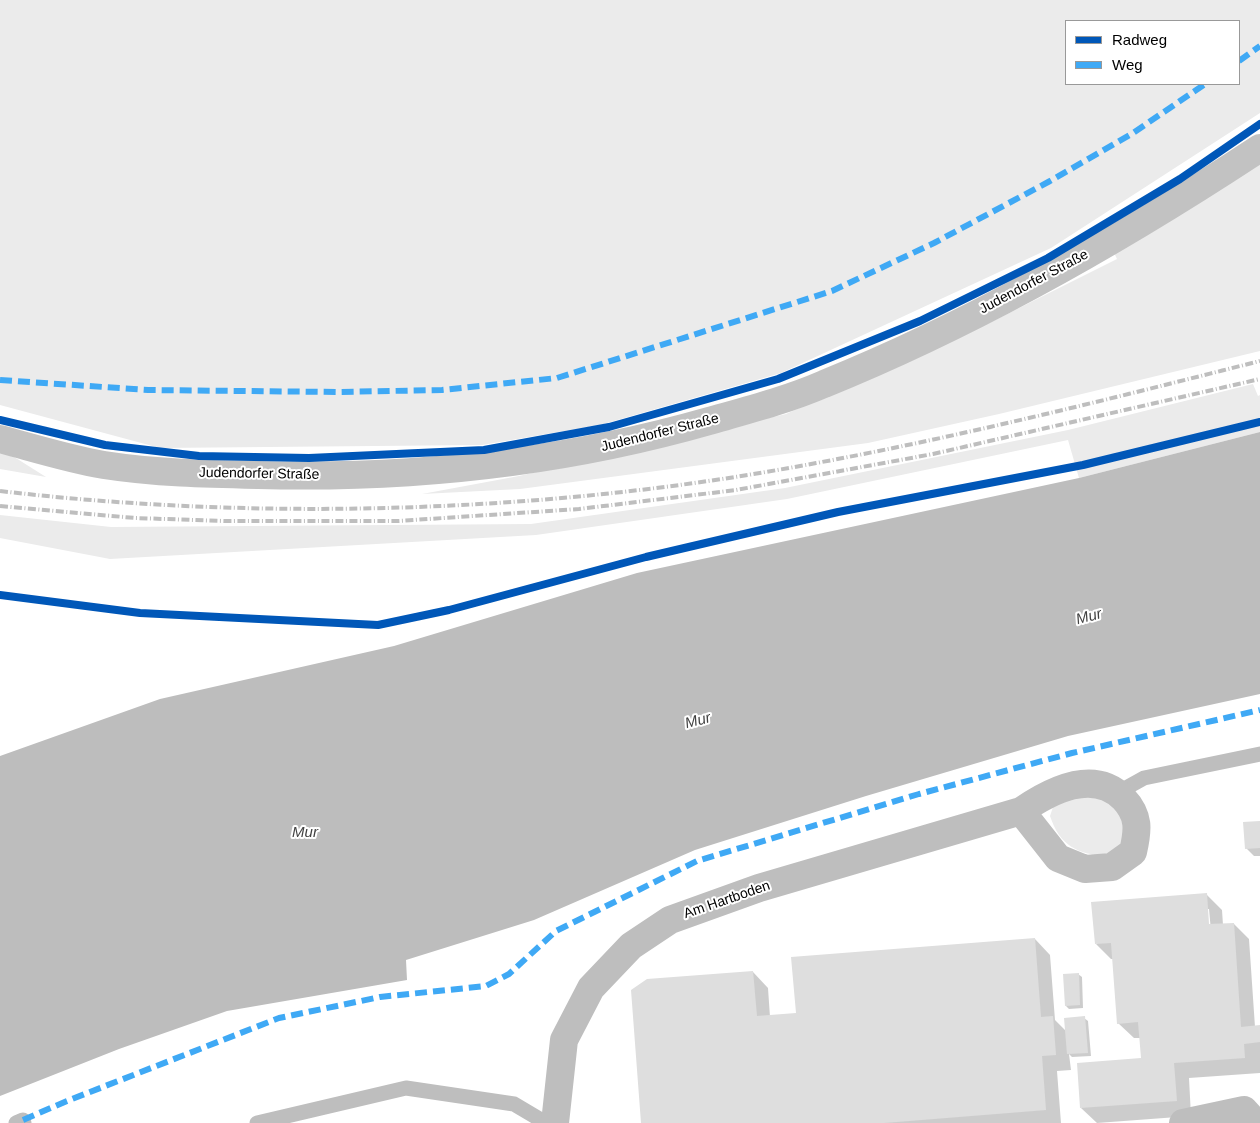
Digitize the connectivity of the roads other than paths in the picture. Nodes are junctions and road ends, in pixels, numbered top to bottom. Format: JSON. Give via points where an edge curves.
{"nodes":[{"id":1,"x":1260,"y":148,"type":"edge"},
{"id":2,"x":0,"y":439,"type":"edge"},
{"id":3,"x":1260,"y":754,"type":"edge"},
{"id":4,"x":1117,"y":793,"type":"junction"},
{"id":5,"x":1021,"y":810,"type":"junction"},
{"id":6,"x":16,"y":1123,"type":"edge"},
{"id":7,"x":24,"y":1123,"type":"edge"},
{"id":8,"x":257,"y":1123,"type":"edge"},
{"id":9,"x":546,"y":1123,"type":"edge"},
{"id":10,"x":555,"y":1123,"type":"edge"},
{"id":11,"x":1183,"y":1123,"type":"edge"},
{"id":12,"x":1256,"y":1123,"type":"edge"}],
"edges":[{"from":1,"to":2,"type":"main road","name":"Judendorfer Straße","via":[[1101,247],[927,338],[824,384],[766,405],[615,446],[485,467],[314,476],[196,474],[103,465]]},
{"from":3,"to":4,"type":"lane","via":[[1144,778]]},
{"from":4,"to":5,"type":"street","name":"Am Hartboden","via":[[1098,783],[1080,783],[1043,796]]},
{"from":4,"to":5,"type":"street","name":"Am Hartboden","via":[[1132,808],[1138,829],[1133,852],[1112,867],[1085,869],[1058,858]]},
{"from":5,"to":10,"type":"street","name":"Am Hartboden","via":[[759,888],[670,920],[631,946],[591,988],[564,1040]]},
{"from":6,"to":7,"type":"lane","via":[[23,1120]]},
{"from":8,"to":9,"type":"lane","via":[[406,1088],[514,1104]]},
{"from":11,"to":12,"type":"street","via":[[1244,1110]]}]}
